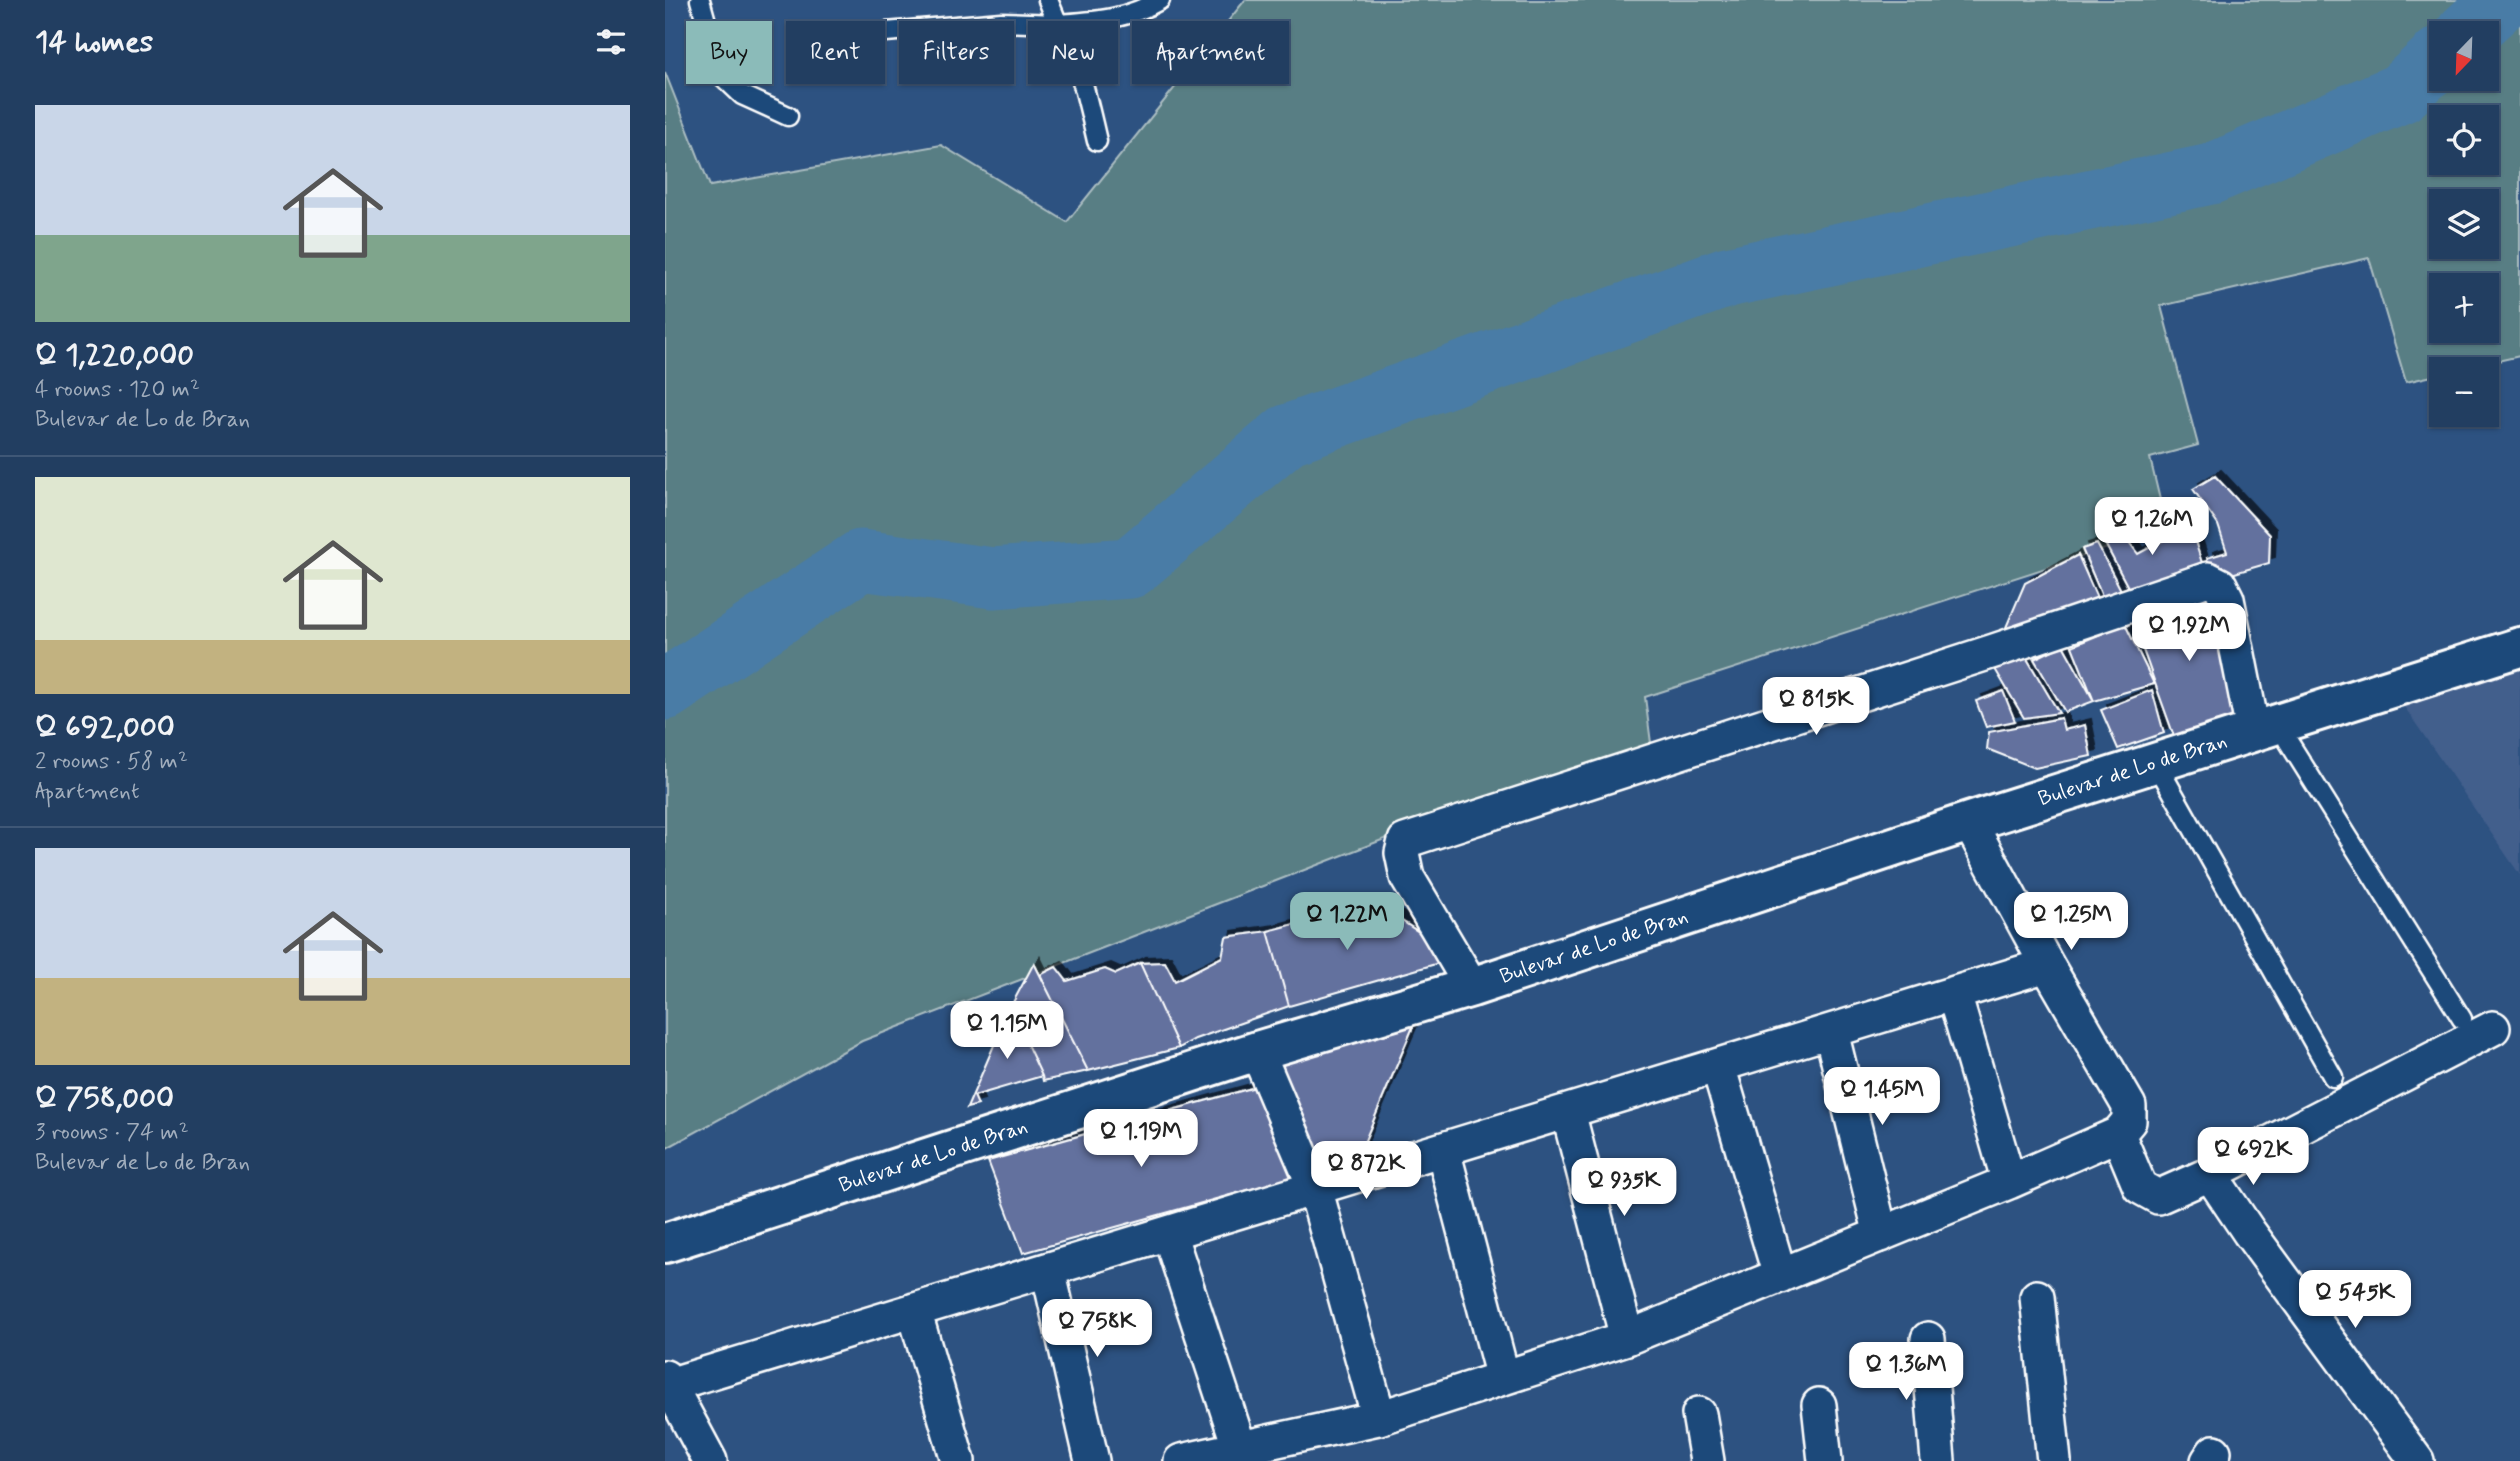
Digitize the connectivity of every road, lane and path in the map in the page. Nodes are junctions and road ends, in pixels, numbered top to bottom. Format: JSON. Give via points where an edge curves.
{"nodes":[{"id":1,"x":700,"y":0,"type":"edge"},
{"id":2,"x":1048,"y":0,"type":"edge"},
{"id":3,"x":1160,"y":0,"type":"edge"},
{"id":4,"x":1142,"y":5,"type":"edge"},
{"id":5,"x":1057,"y":21,"type":"edge"},
{"id":6,"x":1097,"y":21,"type":"edge"},
{"id":7,"x":1028,"y":23,"type":"edge"},
{"id":8,"x":886,"y":32,"type":"dead end"},
{"id":9,"x":1084,"y":84,"type":"edge"},
{"id":10,"x":787,"y":116,"type":"dead end"},
{"id":11,"x":1097,"y":141,"type":"dead end"},
{"id":12,"x":2520,"y":647,"type":"edge"},
{"id":13,"x":2267,"y":727,"type":"junction"},
{"id":14,"x":2156,"y":763,"type":"junction"},
{"id":15,"x":1969,"y":822,"type":"junction"},
{"id":16,"x":2047,"y":965,"type":"junction"},
{"id":17,"x":1472,"y":987,"type":"junction"},
{"id":18,"x":1954,"y":994,"type":"junction"},
{"id":19,"x":2477,"y":1023,"type":"joint"},
{"id":20,"x":1831,"y":1032,"type":"junction"},
{"id":21,"x":1257,"y":1051,"type":"junction"},
{"id":22,"x":1719,"y":1066,"type":"junction"},
{"id":23,"x":2333,"y":1077,"type":"dead end"},
{"id":24,"x":1568,"y":1111,"type":"junction"},
{"id":25,"x":2118,"y":1135,"type":"junction"},
{"id":26,"x":1443,"y":1150,"type":"junction"},
{"id":27,"x":2210,"y":1174,"type":"junction"},
{"id":28,"x":2009,"y":1182,"type":"junction"},
{"id":29,"x":1315,"y":1188,"type":"junction"},
{"id":30,"x":1169,"y":1233,"type":"junction"},
{"id":31,"x":1881,"y":1235,"type":"junction"},
{"id":32,"x":665,"y":1242,"type":"edge"},
{"id":33,"x":1048,"y":1270,"type":"junction"},
{"id":34,"x":1780,"y":1276,"type":"junction"},
{"id":35,"x":2037,"y":1297,"type":"dead end"},
{"id":36,"x":914,"y":1310,"type":"junction"},
{"id":37,"x":1627,"y":1338,"type":"junction"},
{"id":38,"x":1928,"y":1339,"type":"dead end"},
{"id":39,"x":1503,"y":1378,"type":"junction"},
{"id":40,"x":667,"y":1381,"type":"edge"},
{"id":41,"x":1819,"y":1405,"type":"dead end"},
{"id":42,"x":1699,"y":1414,"type":"dead end"},
{"id":43,"x":1379,"y":1418,"type":"junction"},
{"id":44,"x":1240,"y":1449,"type":"junction"},
{"id":45,"x":709,"y":1461,"type":"edge"},
{"id":46,"x":958,"y":1461,"type":"edge"},
{"id":47,"x":1092,"y":1461,"type":"edge"},
{"id":48,"x":1181,"y":1461,"type":"edge"},
{"id":49,"x":1707,"y":1461,"type":"edge"},
{"id":50,"x":1825,"y":1461,"type":"edge"},
{"id":51,"x":1938,"y":1461,"type":"edge"},
{"id":52,"x":2054,"y":1461,"type":"edge"},
{"id":53,"x":2417,"y":1461,"type":"edge"}],
"edges":[{"from":1,"to":10,"type":"lane","via":[[721,75],[742,96]]},
{"from":2,"to":5,"type":"lane"},
{"from":3,"to":4,"type":"lane"},
{"from":4,"to":6,"type":"lane"},
{"from":7,"to":8,"type":"lane"},
{"from":9,"to":11,"type":"lane"},
{"from":12,"to":13,"type":"street","name":"Bulevar de Lo de Bran"},
{"from":13,"to":14,"type":"street","name":"Bulevar de Lo de Bran"},
{"from":13,"to":17,"type":"street","via":[[2227,599],[2220,585],[2208,579],[1405,841],[1402,853],[1407,877]]},
{"from":13,"to":19,"type":"lane","via":[[2288,741]]},
{"from":14,"to":15,"type":"street","name":"Bulevar de Lo de Bran"},
{"from":14,"to":23,"type":"lane"},
{"from":15,"to":16,"type":"street"},
{"from":15,"to":17,"type":"street","name":"Bulevar de Lo de Bran"},
{"from":16,"to":18,"type":"street"},
{"from":16,"to":25,"type":"street","via":[[2129,1106],[2129,1121]]},
{"from":17,"to":21,"type":"street","name":"Bulevar de Lo de Bran"},
{"from":18,"to":20,"type":"street"},
{"from":18,"to":28,"type":"street"},
{"from":19,"to":27,"type":"street"},
{"from":20,"to":22,"type":"street"},
{"from":20,"to":31,"type":"street"},
{"from":21,"to":29,"type":"street"},
{"from":21,"to":32,"type":"street","name":"Bulevar de Lo de Bran"},
{"from":22,"to":24,"type":"street"},
{"from":22,"to":34,"type":"street"},
{"from":24,"to":26,"type":"street"},
{"from":24,"to":37,"type":"street"},
{"from":25,"to":27,"type":"street","via":[[2140,1187],[2158,1197]]},
{"from":25,"to":28,"type":"street"},
{"from":26,"to":29,"type":"street"},
{"from":26,"to":39,"type":"street"},
{"from":27,"to":53,"type":"street"},
{"from":28,"to":31,"type":"street"},
{"from":29,"to":30,"type":"street"},
{"from":29,"to":43,"type":"street"},
{"from":30,"to":33,"type":"street"},
{"from":30,"to":44,"type":"street"},
{"from":31,"to":34,"type":"street"},
{"from":33,"to":36,"type":"street"},
{"from":33,"to":47,"type":"street"},
{"from":34,"to":37,"type":"street"},
{"from":35,"to":52,"type":"street"},
{"from":36,"to":40,"type":"street"},
{"from":36,"to":46,"type":"street"},
{"from":37,"to":39,"type":"street"},
{"from":38,"to":51,"type":"street"},
{"from":39,"to":43,"type":"street"},
{"from":40,"to":45,"type":"street"},
{"from":41,"to":50,"type":"street"},
{"from":42,"to":49,"type":"street"},
{"from":43,"to":44,"type":"street"},
{"from":44,"to":48,"type":"street"}]}
